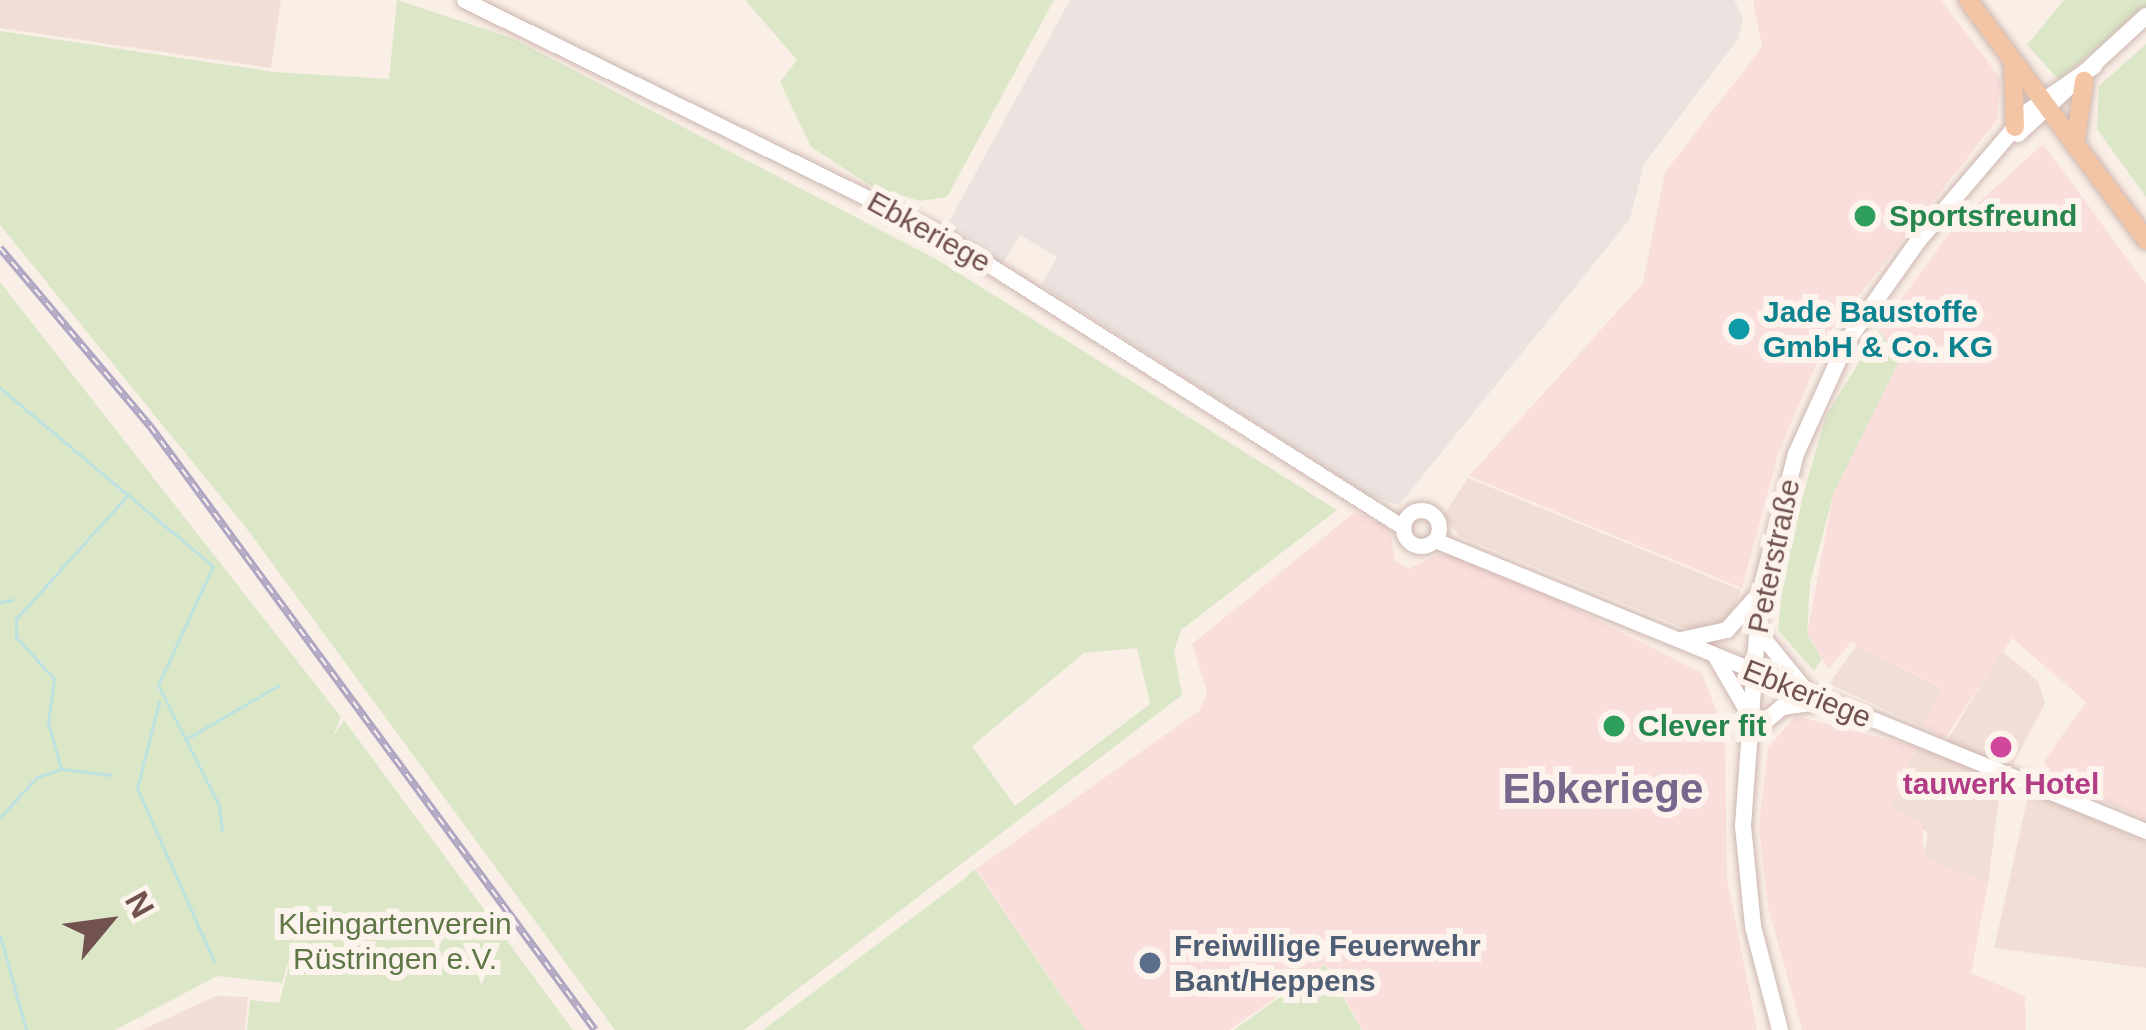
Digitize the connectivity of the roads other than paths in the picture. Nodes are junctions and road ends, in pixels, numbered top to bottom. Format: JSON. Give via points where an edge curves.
{"nodes":[{"id":1,"x":464,"y":0,"type":"edge"},
{"id":2,"x":1968,"y":0,"type":"edge"},
{"id":3,"x":2146,"y":16,"type":"edge"},
{"id":4,"x":2013,"y":61,"type":"junction"},
{"id":5,"x":2089,"y":74,"type":"junction"},
{"id":6,"x":2046,"y":104,"type":"junction"},
{"id":7,"x":2015,"y":127,"type":"junction"},
{"id":8,"x":2075,"y":143,"type":"junction"},
{"id":9,"x":2003,"y":145,"type":"junction"},
{"id":10,"x":2146,"y":240,"type":"edge"},
{"id":11,"x":1406,"y":520,"type":"junction"},
{"id":12,"x":1437,"y":534,"type":"junction"},
{"id":13,"x":1760,"y":593,"type":"junction"},
{"id":14,"x":1756,"y":629,"type":"junction"},
{"id":15,"x":1681,"y":640,"type":"junction"},
{"id":16,"x":1714,"y":656,"type":"junction"},
{"id":17,"x":1752,"y":672,"type":"junction"},
{"id":18,"x":1818,"y":699,"type":"junction"},
{"id":19,"x":1749,"y":715,"type":"junction"},
{"id":20,"x":1747,"y":736,"type":"junction"},
{"id":21,"x":2146,"y":831,"type":"edge"},
{"id":22,"x":1780,"y":1030,"type":"edge"}],
"edges":[{"from":1,"to":11,"type":"street","name":"Ebkeriege","via":[[938,232],[1371,507]]},
{"from":2,"to":4,"type":"main road"},
{"from":3,"to":5,"type":"main road"},
{"from":4,"to":6,"type":"main road"},
{"from":4,"to":7,"type":"main road"},
{"from":5,"to":6,"type":"main road"},
{"from":5,"to":8,"type":"main road"},
{"from":6,"to":7,"type":"main road","name":"Peterstraße"},
{"from":6,"to":8,"type":"main road"},
{"from":6,"to":9,"type":"main road","name":"Peterstraße"},
{"from":7,"to":9,"type":"main road","name":"Peterstraße"},
{"from":8,"to":10,"type":"main road"},
{"from":9,"to":13,"type":"main road","name":"Peterstraße","via":[[1846,341],[1796,454]]},
{"from":11,"to":12,"type":"street","via":[[1430,512]]},
{"from":11,"to":12,"type":"street","via":[[1415,545]]},
{"from":12,"to":15,"type":"street","name":"Ebkeriege"},
{"from":13,"to":14,"type":"main road","name":"Peterstraße"},
{"from":13,"to":15,"type":"main road","via":[[1727,630]]},
{"from":14,"to":17,"type":"main road","name":"Peterstraße"},
{"from":14,"to":18,"type":"street"},
{"from":15,"to":16,"type":"street","name":"Ebkeriege"},
{"from":16,"to":17,"type":"street","name":"Ebkeriege"},
{"from":16,"to":19,"type":"street"},
{"from":17,"to":18,"type":"street","name":"Ebkeriege"},
{"from":17,"to":19,"type":"main road","name":"Peterstraße"},
{"from":18,"to":20,"type":"main road","via":[[1782,707]]},
{"from":18,"to":21,"type":"street","name":"Ebkeriege"},
{"from":19,"to":20,"type":"main road","name":"Peterstraße"},
{"from":20,"to":22,"type":"main road","name":"Peterstraße","via":[[1747,879]]}]}
